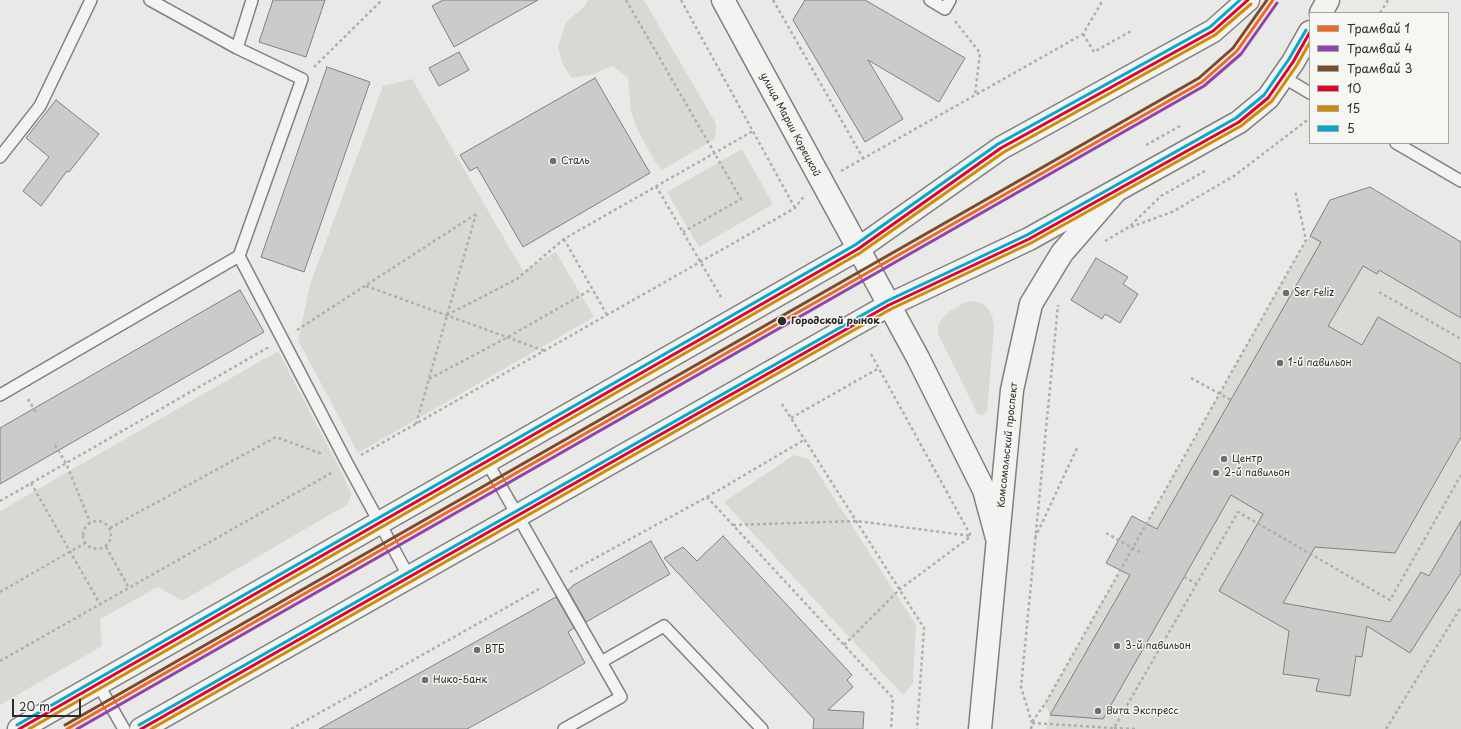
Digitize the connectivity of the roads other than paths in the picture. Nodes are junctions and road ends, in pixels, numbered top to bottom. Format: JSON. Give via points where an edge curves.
{"nodes":[{"id":1,"x":91,"y":0,"type":"edge"},
{"id":2,"x":150,"y":0,"type":"edge"},
{"id":3,"x":252,"y":0,"type":"edge"},
{"id":4,"x":723,"y":0,"type":"edge"},
{"id":5,"x":930,"y":0,"type":"edge"},
{"id":6,"x":1248,"y":0,"type":"edge"},
{"id":7,"x":1328,"y":0,"type":"edge"},
{"id":8,"x":947,"y":4,"type":"edge"},
{"id":9,"x":1322,"y":12,"type":"edge"},
{"id":10,"x":1309,"y":34,"type":"edge"},
{"id":11,"x":237,"y":48,"type":"junction"},
{"id":12,"x":1283,"y":77,"type":"junction"},
{"id":13,"x":1309,"y":92,"type":"edge"},
{"id":14,"x":1398,"y":144,"type":"edge"},
{"id":15,"x":0,"y":157,"type":"edge"},
{"id":16,"x":1461,"y":181,"type":"edge"},
{"id":17,"x":1116,"y":190,"type":"junction"},
{"id":18,"x":858,"y":249,"type":"junction"},
{"id":19,"x":239,"y":256,"type":"junction"},
{"id":20,"x":889,"y":305,"type":"junction"},
{"id":21,"x":0,"y":396,"type":"edge"},
{"id":22,"x":486,"y":462,"type":"junction"},
{"id":23,"x":518,"y":516,"type":"junction"},
{"id":24,"x":379,"y":523,"type":"junction"},
{"id":25,"x":998,"y":538,"type":"junction"},
{"id":26,"x":409,"y":577,"type":"junction"},
{"id":27,"x":601,"y":662,"type":"junction"},
{"id":28,"x":98,"y":684,"type":"junction"},
{"id":29,"x":19,"y":729,"type":"edge"},
{"id":30,"x":124,"y":729,"type":"edge"},
{"id":31,"x":141,"y":729,"type":"edge"},
{"id":32,"x":564,"y":729,"type":"edge"},
{"id":33,"x":762,"y":729,"type":"edge"},
{"id":34,"x":980,"y":729,"type":"edge"}],
"edges":[{"from":1,"to":15,"type":"lane","via":[[40,106]]},
{"from":2,"to":11,"type":"lane"},
{"from":3,"to":11,"type":"lane"},
{"from":4,"to":18,"type":"main road","name":"улица Марии Корецкой"},
{"from":5,"to":8,"type":"lane"},
{"from":6,"to":18,"type":"main road","via":[[1213,31],[1001,148]]},
{"from":7,"to":9,"type":"main road"},
{"from":10,"to":12,"type":"main road"},
{"from":11,"to":19,"type":"lane","via":[[302,79]]},
{"from":12,"to":13,"type":"lane"},
{"from":12,"to":17,"type":"main road","via":[[1268,98],[1239,122]]},
{"from":14,"to":16,"type":"lane"},
{"from":17,"to":20,"type":"main road","via":[[1029,239]]},
{"from":17,"to":25,"type":"main road","name":"Комсомольский проспект","via":[[1062,253],[1031,304],[1012,390]]},
{"from":18,"to":20,"type":"main road","name":"улица Марии Корецкой"},
{"from":18,"to":22,"type":"main road"},
{"from":19,"to":21,"type":"lane"},
{"from":19,"to":24,"type":"lane"},
{"from":20,"to":23,"type":"main road"},
{"from":20,"to":25,"type":"main road","name":"Комсомольский проспект","via":[[984,490]]},
{"from":22,"to":23,"type":"lane"},
{"from":22,"to":24,"type":"main road"},
{"from":23,"to":26,"type":"main road"},
{"from":23,"to":27,"type":"lane"},
{"from":24,"to":26,"type":"lane"},
{"from":24,"to":28,"type":"main road"},
{"from":25,"to":34,"type":"main road","name":"Комсомольский проспект"},
{"from":26,"to":31,"type":"main road"},
{"from":27,"to":32,"type":"lane","via":[[621,697]]},
{"from":27,"to":33,"type":"lane","via":[[664,626]]},
{"from":28,"to":29,"type":"main road"},
{"from":28,"to":30,"type":"lane"}]}
